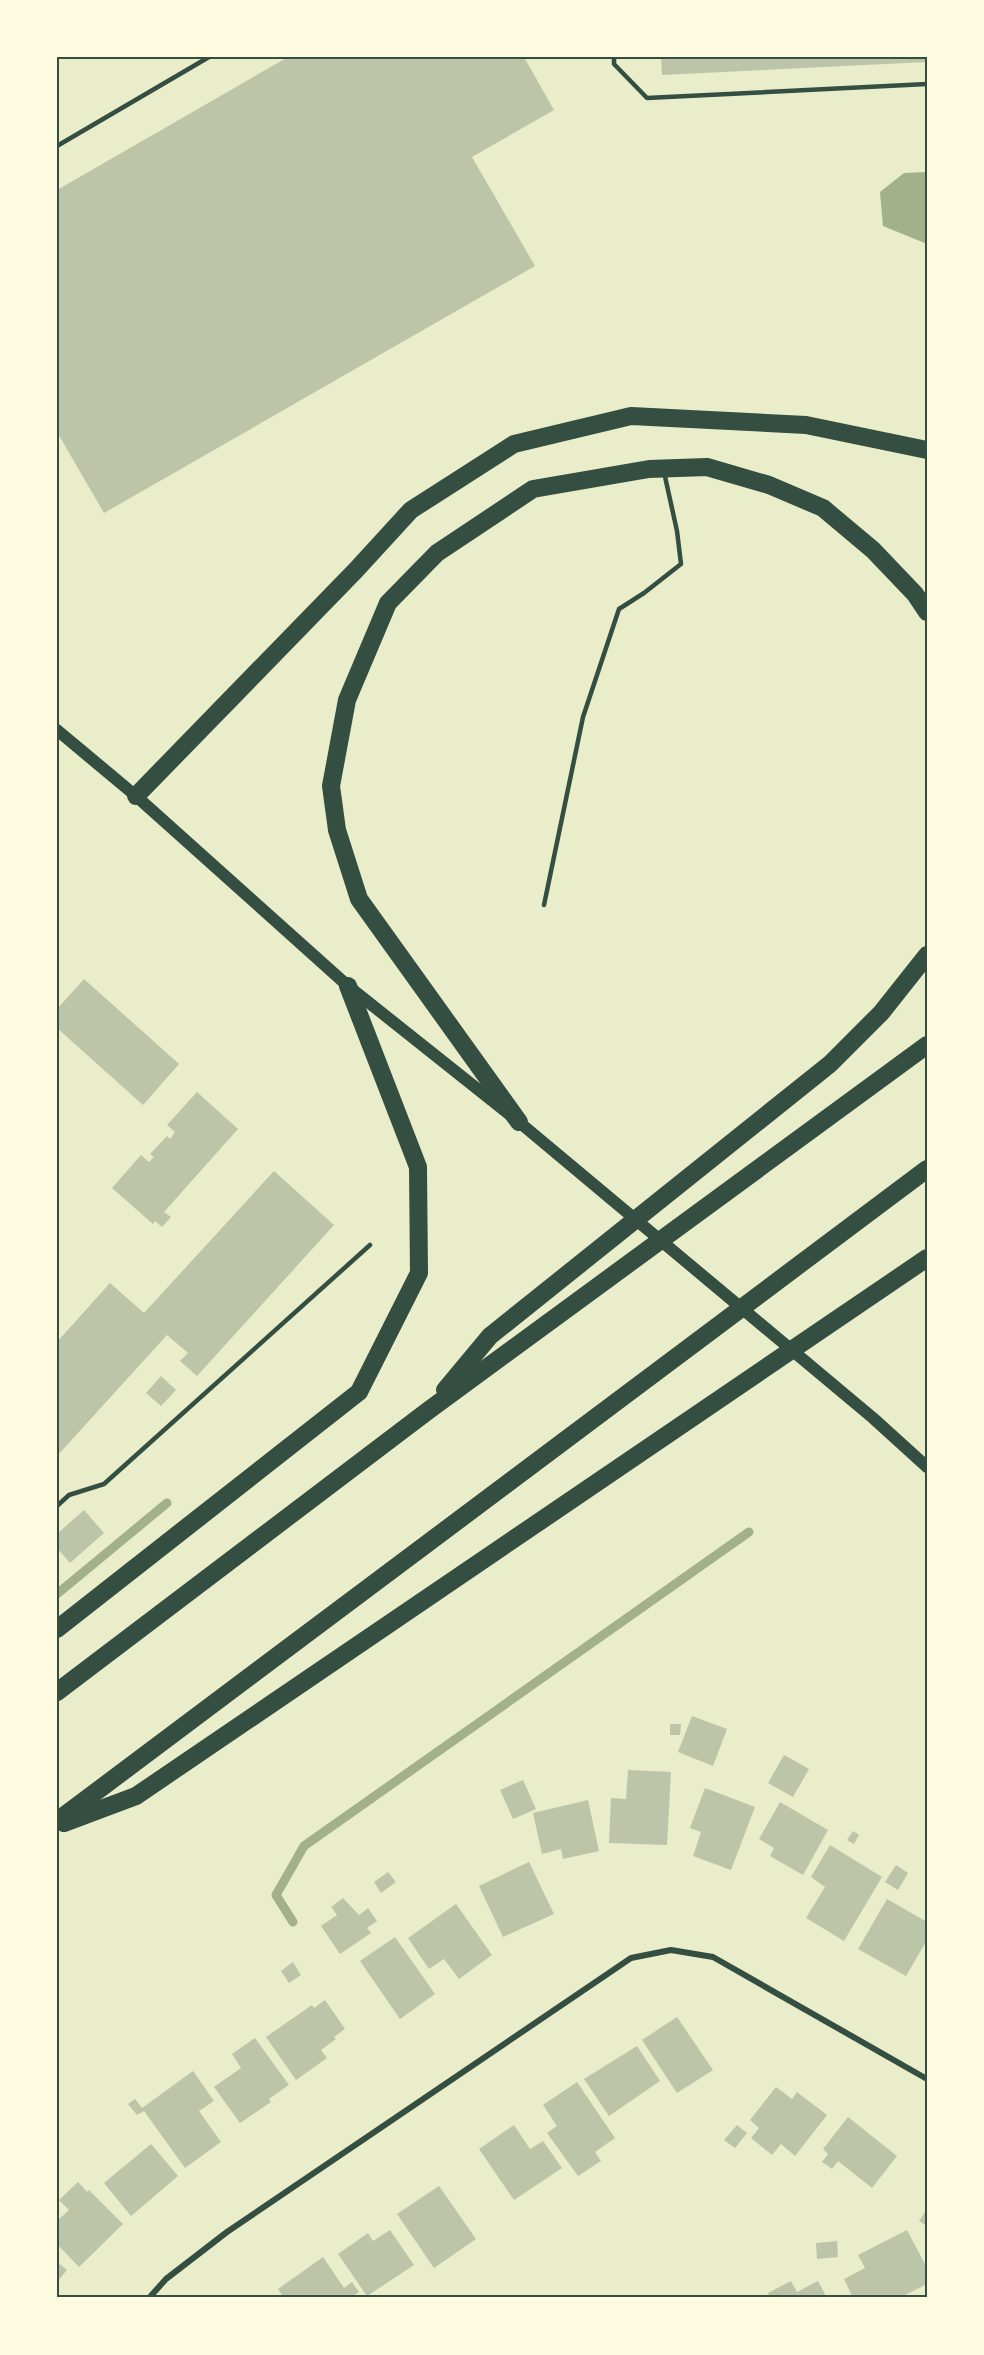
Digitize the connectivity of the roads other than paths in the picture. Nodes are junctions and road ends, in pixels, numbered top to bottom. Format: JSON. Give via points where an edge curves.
{"nodes":[{"id":1,"x":209,"y":57,"type":"edge"},
{"id":2,"x":614,"y":57,"type":"edge"},
{"id":3,"x":927,"y":84,"type":"edge"},
{"id":4,"x":57,"y":146,"type":"edge"},
{"id":5,"x":927,"y":450,"type":"edge"},
{"id":6,"x":663,"y":469,"type":"junction"},
{"id":7,"x":927,"y":612,"type":"edge"},
{"id":8,"x":57,"y":730,"type":"edge"},
{"id":9,"x":136,"y":796,"type":"junction"},
{"id":10,"x":544,"y":905,"type":"dead end"},
{"id":11,"x":927,"y":954,"type":"edge"},
{"id":12,"x":348,"y":986,"type":"junction"},
{"id":13,"x":927,"y":1045,"type":"edge"},
{"id":14,"x":519,"y":1122,"type":"junction"},
{"id":15,"x":927,"y":1169,"type":"edge"},
{"id":16,"x":370,"y":1245,"type":"dead end"},
{"id":17,"x":927,"y":1258,"type":"edge"},
{"id":18,"x":429,"y":1410,"type":"junction"},
{"id":19,"x":927,"y":1467,"type":"edge"},
{"id":20,"x":57,"y":1506,"type":"edge"},
{"id":21,"x":57,"y":1629,"type":"edge"},
{"id":22,"x":57,"y":1692,"type":"edge"},
{"id":23,"x":57,"y":1821,"type":"edge"},
{"id":24,"x":57,"y":1826,"type":"edge"},
{"id":25,"x":927,"y":2079,"type":"edge"},
{"id":26,"x":149,"y":2298,"type":"edge"}],
"edges":[{"from":1,"to":4,"type":"lane"},
{"from":2,"to":3,"type":"lane","via":[[614,63],[647,98]]},
{"from":5,"to":9,"type":"highway","via":[[806,425],[631,416],[514,444],[411,510]]},
{"from":6,"to":7,"type":"highway","via":[[707,467],[769,485],[823,508],[873,550]]},
{"from":6,"to":10,"type":"lane","via":[[681,564],[619,609],[583,717]]},
{"from":6,"to":14,"type":"highway","via":[[533,489],[437,552],[388,603],[347,700],[339,733],[331,786],[337,830],[359,899]]},
{"from":8,"to":9,"type":"main road"},
{"from":9,"to":12,"type":"main road"},
{"from":11,"to":18,"type":"highway","via":[[881,1013],[830,1064],[490,1336]]},
{"from":12,"to":14,"type":"main road"},
{"from":12,"to":21,"type":"highway","via":[[418,1167],[419,1273],[359,1392]]},
{"from":13,"to":18,"type":"highway"},
{"from":14,"to":19,"type":"main road"},
{"from":15,"to":23,"type":"highway"},
{"from":16,"to":20,"type":"lane","via":[[105,1484],[69,1495]]},
{"from":17,"to":24,"type":"highway","via":[[136,1796]]},
{"from":18,"to":22,"type":"highway"},
{"from":25,"to":26,"type":"street","via":[[713,1957],[671,1950],[631,1958],[227,2232],[166,2279]]}]}
